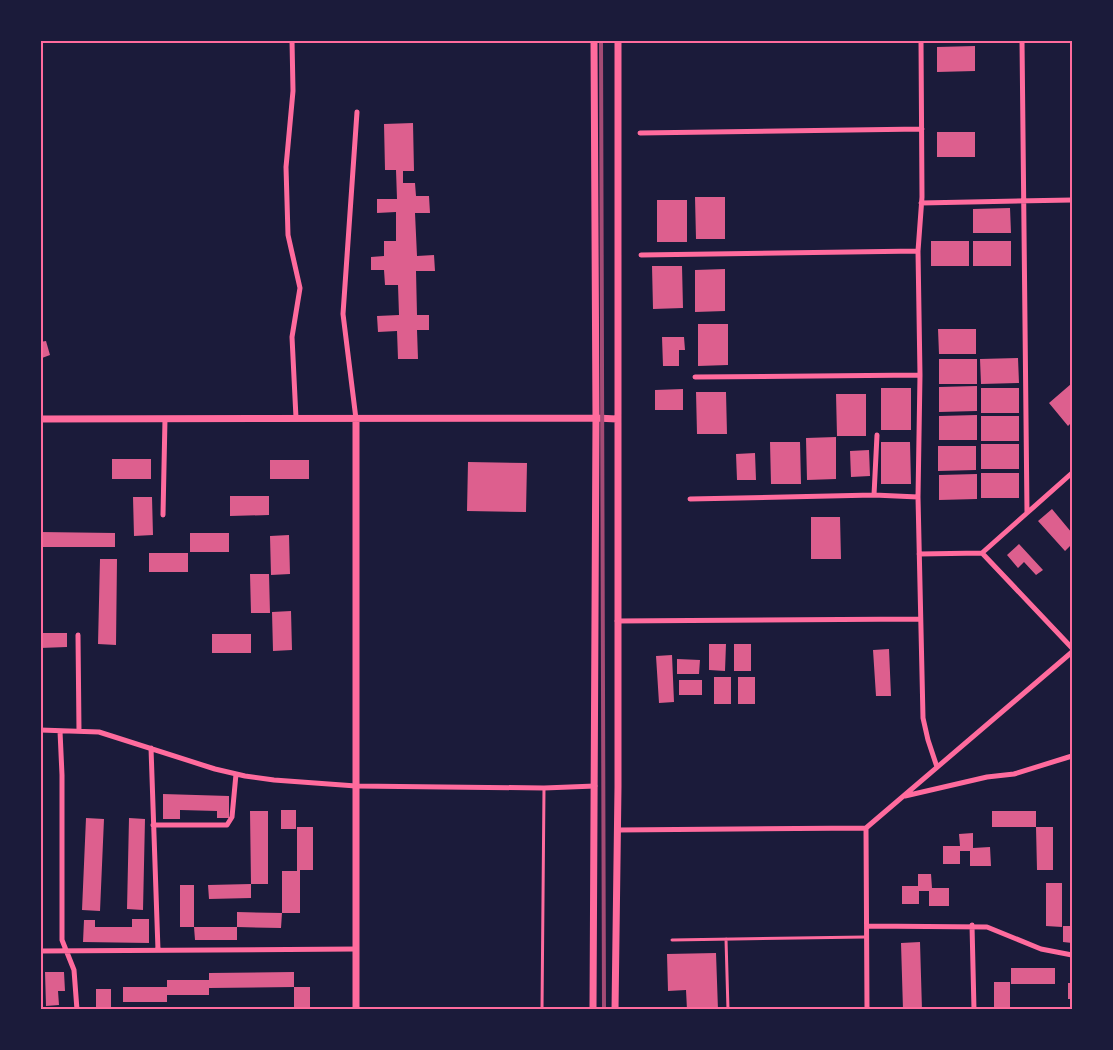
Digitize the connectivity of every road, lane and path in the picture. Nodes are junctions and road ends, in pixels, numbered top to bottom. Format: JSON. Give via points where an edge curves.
{"nodes":[{"id":1,"x":292,"y":40,"type":"edge"},
{"id":2,"x":594,"y":40,"type":"edge"},
{"id":3,"x":618,"y":40,"type":"edge"},
{"id":4,"x":921,"y":40,"type":"edge"},
{"id":5,"x":1022,"y":40,"type":"edge"},
{"id":6,"x":357,"y":112,"type":"dead end"},
{"id":7,"x":922,"y":129,"type":"junction"},
{"id":8,"x":640,"y":133,"type":"dead end"},
{"id":9,"x":1023,"y":200,"type":"junction"},
{"id":10,"x":1072,"y":200,"type":"edge"},
{"id":11,"x":921,"y":203,"type":"junction"},
{"id":12,"x":918,"y":251,"type":"junction"},
{"id":13,"x":641,"y":255,"type":"dead end"},
{"id":14,"x":920,"y":375,"type":"junction"},
{"id":15,"x":695,"y":376,"type":"dead end"},
{"id":16,"x":296,"y":418,"type":"junction"},
{"id":17,"x":596,"y":418,"type":"junction"},
{"id":18,"x":40,"y":419,"type":"edge"},
{"id":19,"x":165,"y":419,"type":"junction"},
{"id":20,"x":356,"y":419,"type":"junction"},
{"id":21,"x":617,"y":419,"type":"junction"},
{"id":22,"x":877,"y":435,"type":"dead end"},
{"id":23,"x":1072,"y":474,"type":"edge"},
{"id":24,"x":874,"y":495,"type":"junction"},
{"id":25,"x":918,"y":497,"type":"junction"},
{"id":26,"x":690,"y":499,"type":"dead end"},
{"id":27,"x":1027,"y":513,"type":"junction"},
{"id":28,"x":163,"y":515,"type":"dead end"},
{"id":29,"x":982,"y":553,"type":"junction"},
{"id":30,"x":919,"y":554,"type":"junction"},
{"id":31,"x":920,"y":619,"type":"junction"},
{"id":32,"x":617,"y":621,"type":"junction"},
{"id":33,"x":78,"y":635,"type":"dead end"},
{"id":34,"x":1072,"y":650,"type":"edge"},
{"id":35,"x":40,"y":730,"type":"edge"},
{"id":36,"x":60,"y":731,"type":"junction"},
{"id":37,"x":79,"y":732,"type":"junction"},
{"id":38,"x":151,"y":748,"type":"junction"},
{"id":39,"x":1072,"y":756,"type":"edge"},
{"id":40,"x":938,"y":767,"type":"junction"},
{"id":41,"x":236,"y":774,"type":"junction"},
{"id":42,"x":356,"y":786,"type":"junction"},
{"id":43,"x":595,"y":786,"type":"junction"},
{"id":44,"x":544,"y":788,"type":"junction"},
{"id":45,"x":903,"y":796,"type":"junction"},
{"id":46,"x":153,"y":825,"type":"junction"},
{"id":47,"x":866,"y":828,"type":"junction"},
{"id":48,"x":618,"y":830,"type":"junction"},
{"id":49,"x":972,"y":925,"type":"junction"},
{"id":50,"x":867,"y":926,"type":"junction"},
{"id":51,"x":867,"y":937,"type":"junction"},
{"id":52,"x":726,"y":939,"type":"junction"},
{"id":53,"x":672,"y":940,"type":"dead end"},
{"id":54,"x":158,"y":950,"type":"junction"},
{"id":55,"x":356,"y":950,"type":"junction"},
{"id":56,"x":40,"y":951,"type":"edge"},
{"id":57,"x":66,"y":951,"type":"junction"},
{"id":58,"x":1072,"y":955,"type":"edge"},
{"id":59,"x":77,"y":1010,"type":"edge"},
{"id":60,"x":356,"y":1010,"type":"edge"},
{"id":61,"x":542,"y":1010,"type":"edge"},
{"id":62,"x":593,"y":1010,"type":"edge"},
{"id":63,"x":615,"y":1010,"type":"edge"},
{"id":64,"x":728,"y":1010,"type":"edge"},
{"id":65,"x":867,"y":1010,"type":"edge"},
{"id":66,"x":974,"y":1010,"type":"edge"}],
"edges":[{"from":1,"to":16,"type":"street","via":[[293,91],[286,167],[288,235],[300,288],[292,336]]},
{"from":2,"to":17,"type":"street"},
{"from":3,"to":21,"type":"street"},
{"from":4,"to":7,"type":"street"},
{"from":5,"to":9,"type":"street"},
{"from":6,"to":20,"type":"street","via":[[343,314]]},
{"from":7,"to":8,"type":"street"},
{"from":7,"to":11,"type":"street"},
{"from":9,"to":10,"type":"street"},
{"from":9,"to":11,"type":"street"},
{"from":9,"to":27,"type":"street"},
{"from":11,"to":12,"type":"street"},
{"from":12,"to":13,"type":"street"},
{"from":12,"to":14,"type":"street"},
{"from":14,"to":15,"type":"street"},
{"from":14,"to":25,"type":"street"},
{"from":16,"to":19,"type":"street"},
{"from":16,"to":20,"type":"street"},
{"from":17,"to":20,"type":"street"},
{"from":17,"to":21,"type":"street"},
{"from":17,"to":43,"type":"street"},
{"from":18,"to":19,"type":"street"},
{"from":19,"to":28,"type":"street"},
{"from":20,"to":42,"type":"street"},
{"from":21,"to":32,"type":"street"},
{"from":22,"to":24,"type":"street"},
{"from":23,"to":27,"type":"street"},
{"from":24,"to":25,"type":"street"},
{"from":24,"to":26,"type":"street"},
{"from":25,"to":30,"type":"street"},
{"from":27,"to":29,"type":"street"},
{"from":29,"to":30,"type":"street"},
{"from":29,"to":34,"type":"street"},
{"from":30,"to":31,"type":"street"},
{"from":31,"to":32,"type":"street"},
{"from":31,"to":40,"type":"street","via":[[923,718]]},
{"from":32,"to":48,"type":"street"},
{"from":33,"to":37,"type":"street"},
{"from":34,"to":40,"type":"street"},
{"from":35,"to":36,"type":"street"},
{"from":36,"to":37,"type":"street"},
{"from":36,"to":57,"type":"street","via":[[62,940]]},
{"from":37,"to":38,"type":"street","via":[[99,732]]},
{"from":38,"to":41,"type":"street"},
{"from":38,"to":46,"type":"street"},
{"from":39,"to":45,"type":"street","via":[[1014,774]]},
{"from":40,"to":45,"type":"street"},
{"from":41,"to":42,"type":"street"},
{"from":41,"to":46,"type":"street","via":[[232,817],[227,825]]},
{"from":42,"to":44,"type":"street"},
{"from":42,"to":55,"type":"street"},
{"from":43,"to":44,"type":"street"},
{"from":43,"to":62,"type":"street"},
{"from":44,"to":61,"type":"lane"},
{"from":45,"to":47,"type":"street"},
{"from":46,"to":54,"type":"street"},
{"from":47,"to":48,"type":"street"},
{"from":47,"to":50,"type":"street"},
{"from":48,"to":63,"type":"street"},
{"from":49,"to":50,"type":"street"},
{"from":49,"to":58,"type":"street","via":[[998,930],[1041,949]]},
{"from":49,"to":66,"type":"street"},
{"from":50,"to":51,"type":"street"},
{"from":51,"to":52,"type":"lane"},
{"from":51,"to":65,"type":"street"},
{"from":52,"to":53,"type":"lane"},
{"from":52,"to":64,"type":"lane"},
{"from":54,"to":55,"type":"street"},
{"from":54,"to":57,"type":"street"},
{"from":55,"to":60,"type":"street"},
{"from":56,"to":57,"type":"street"},
{"from":57,"to":59,"type":"street","via":[[74,970]]}]}
